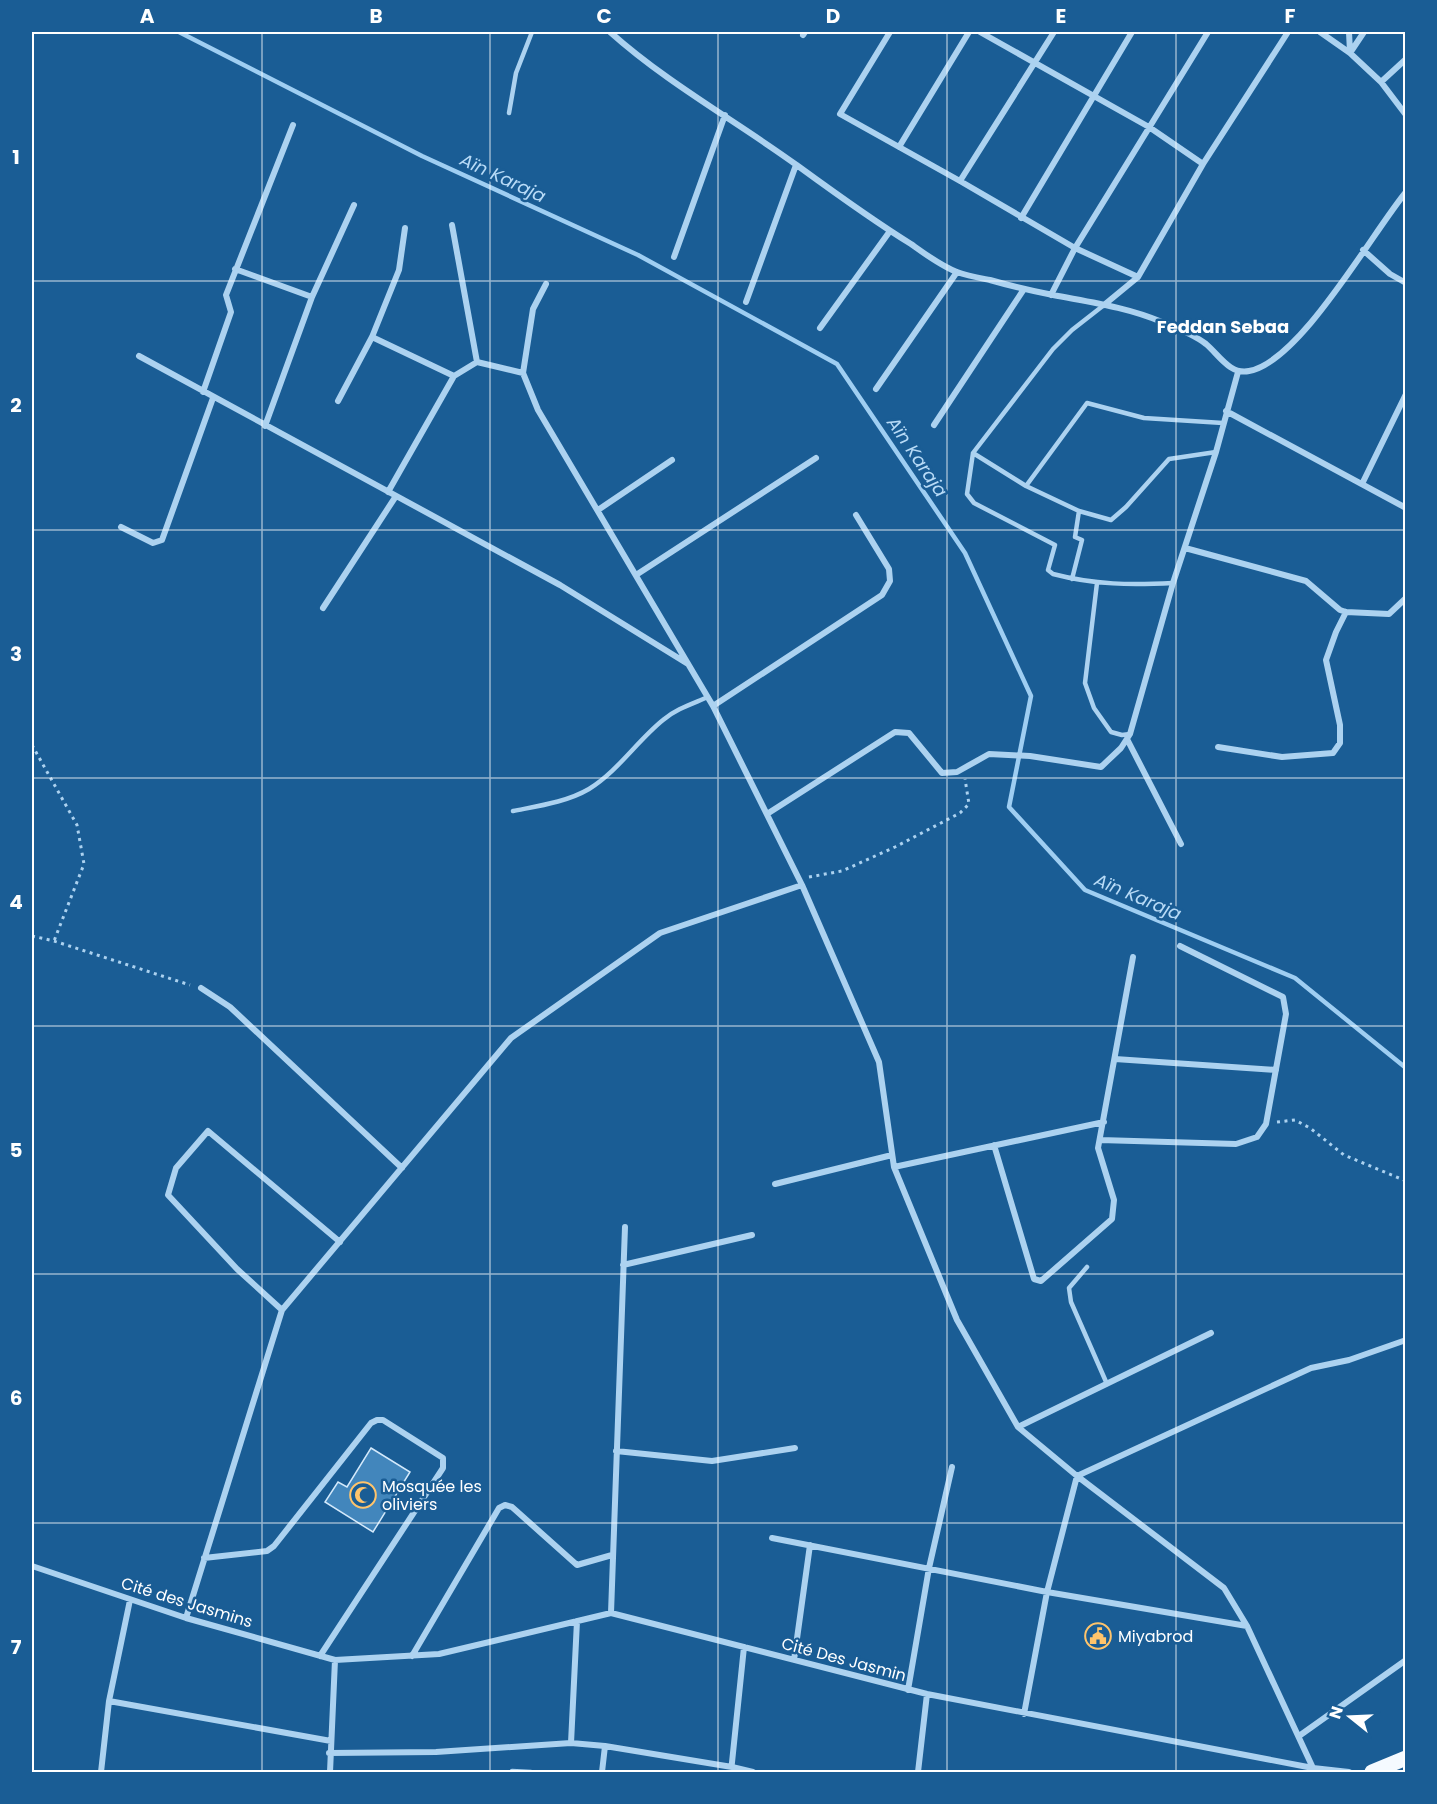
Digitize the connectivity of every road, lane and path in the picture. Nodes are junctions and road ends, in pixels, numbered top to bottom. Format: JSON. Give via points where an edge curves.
{"nodes":[{"id":1,"x":532,"y":32,"type":"edge"},
{"id":2,"x":610,"y":32,"type":"edge"},
{"id":3,"x":890,"y":32,"type":"edge"},
{"id":4,"x":969,"y":32,"type":"edge"},
{"id":5,"x":980,"y":32,"type":"edge"},
{"id":6,"x":1054,"y":32,"type":"edge"},
{"id":7,"x":1132,"y":32,"type":"edge"},
{"id":8,"x":1208,"y":32,"type":"edge"},
{"id":9,"x":1288,"y":32,"type":"edge"},
{"id":10,"x":1320,"y":32,"type":"edge"},
{"id":11,"x":1349,"y":32,"type":"edge"},
{"id":12,"x":1364,"y":32,"type":"edge"},
{"id":13,"x":1350,"y":53,"type":"junction"},
{"id":14,"x":1406,"y":59,"type":"edge"},
{"id":15,"x":1035,"y":63,"type":"junction"},
{"id":16,"x":1381,"y":82,"type":"junction"},
{"id":17,"x":1094,"y":94,"type":"junction"},
{"id":18,"x":509,"y":114,"type":"dead end"},
{"id":19,"x":1406,"y":115,"type":"edge"},
{"id":20,"x":725,"y":116,"type":"junction"},
{"id":21,"x":293,"y":125,"type":"dead end"},
{"id":22,"x":1149,"y":127,"type":"junction"},
{"id":23,"x":899,"y":147,"type":"junction"},
{"id":24,"x":1203,"y":164,"type":"junction"},
{"id":25,"x":796,"y":165,"type":"junction"},
{"id":26,"x":960,"y":181,"type":"junction"},
{"id":27,"x":1406,"y":192,"type":"edge"},
{"id":28,"x":354,"y":205,"type":"dead end"},
{"id":29,"x":1021,"y":218,"type":"junction"},
{"id":30,"x":452,"y":225,"type":"dead end"},
{"id":31,"x":405,"y":228,"type":"dead end"},
{"id":32,"x":890,"y":231,"type":"junction"},
{"id":33,"x":1075,"y":248,"type":"junction"},
{"id":34,"x":1363,"y":250,"type":"junction"},
{"id":35,"x":674,"y":257,"type":"dead end"},
{"id":36,"x":236,"y":269,"type":"junction"},
{"id":37,"x":957,"y":272,"type":"junction"},
{"id":38,"x":1138,"y":277,"type":"junction"},
{"id":39,"x":1406,"y":283,"type":"edge"},
{"id":40,"x":546,"y":284,"type":"dead end"},
{"id":41,"x":1023,"y":289,"type":"junction"},
{"id":42,"x":1051,"y":295,"type":"junction"},
{"id":43,"x":312,"y":297,"type":"junction"},
{"id":44,"x":746,"y":302,"type":"dead end"},
{"id":45,"x":1104,"y":305,"type":"junction"},
{"id":46,"x":820,"y":327,"type":"dead end"},
{"id":47,"x":372,"y":337,"type":"junction"},
{"id":48,"x":139,"y":356,"type":"dead end"},
{"id":49,"x":477,"y":362,"type":"junction"},
{"id":50,"x":1238,"y":372,"type":"junction"},
{"id":51,"x":523,"y":373,"type":"junction"},
{"id":52,"x":454,"y":376,"type":"junction"},
{"id":53,"x":876,"y":388,"type":"dead end"},
{"id":54,"x":203,"y":392,"type":"junction"},
{"id":55,"x":1406,"y":394,"type":"edge"},
{"id":56,"x":213,"y":398,"type":"junction"},
{"id":57,"x":338,"y":402,"type":"dead end"},
{"id":58,"x":1226,"y":411,"type":"junction"},
{"id":59,"x":1223,"y":423,"type":"junction"},
{"id":60,"x":934,"y":425,"type":"dead end"},
{"id":61,"x":266,"y":426,"type":"junction"},
{"id":62,"x":1216,"y":452,"type":"junction"},
{"id":63,"x":973,"y":453,"type":"junction"},
{"id":64,"x":816,"y":458,"type":"dead end"},
{"id":65,"x":672,"y":460,"type":"dead end"},
{"id":66,"x":1362,"y":484,"type":"junction"},
{"id":67,"x":1026,"y":486,"type":"junction"},
{"id":68,"x":388,"y":492,"type":"junction"},
{"id":69,"x":396,"y":496,"type":"junction"},
{"id":70,"x":1406,"y":508,"type":"edge"},
{"id":71,"x":598,"y":510,"type":"junction"},
{"id":72,"x":1079,"y":511,"type":"junction"},
{"id":73,"x":856,"y":515,"type":"dead end"},
{"id":74,"x":121,"y":527,"type":"dead end"},
{"id":75,"x":1185,"y":548,"type":"junction"},
{"id":76,"x":636,"y":574,"type":"junction"},
{"id":77,"x":1072,"y":579,"type":"junction"},
{"id":78,"x":1097,"y":583,"type":"junction"},
{"id":79,"x":1173,"y":583,"type":"junction"},
{"id":80,"x":1406,"y":598,"type":"edge"},
{"id":81,"x":323,"y":608,"type":"dead end"},
{"id":82,"x":1346,"y":612,"type":"junction"},
{"id":83,"x":689,"y":664,"type":"junction"},
{"id":84,"x":708,"y":697,"type":"junction"},
{"id":85,"x":713,"y":706,"type":"junction"},
{"id":86,"x":1128,"y":736,"type":"junction"},
{"id":87,"x":32,"y":745,"type":"edge"},
{"id":88,"x":1218,"y":747,"type":"dead end"},
{"id":89,"x":963,"y":768,"type":"junction"},
{"id":90,"x":513,"y":811,"type":"dead end"},
{"id":91,"x":767,"y":814,"type":"junction"},
{"id":92,"x":1181,"y":844,"type":"dead end"},
{"id":93,"x":800,"y":882,"type":"junction"},
{"id":94,"x":32,"y":936,"type":"edge"},
{"id":95,"x":54,"y":941,"type":"junction"},
{"id":96,"x":1180,"y":946,"type":"dead end"},
{"id":97,"x":1133,"y":957,"type":"dead end"},
{"id":98,"x":201,"y":988,"type":"joint"},
{"id":99,"x":1115,"y":1059,"type":"junction"},
{"id":100,"x":1276,"y":1070,"type":"junction"},
{"id":101,"x":1104,"y":1122,"type":"junction"},
{"id":102,"x":1266,"y":1124,"type":"junction"},
{"id":103,"x":1100,"y":1140,"type":"junction"},
{"id":104,"x":994,"y":1145,"type":"junction"},
{"id":105,"x":892,"y":1155,"type":"junction"},
{"id":106,"x":894,"y":1167,"type":"junction"},
{"id":107,"x":402,"y":1168,"type":"junction"},
{"id":108,"x":1406,"y":1181,"type":"edge"},
{"id":109,"x":775,"y":1184,"type":"dead end"},
{"id":110,"x":625,"y":1227,"type":"dead end"},
{"id":111,"x":752,"y":1235,"type":"dead end"},
{"id":112,"x":340,"y":1242,"type":"junction"},
{"id":113,"x":623,"y":1265,"type":"junction"},
{"id":114,"x":1087,"y":1267,"type":"dead end"},
{"id":115,"x":282,"y":1310,"type":"junction"},
{"id":116,"x":1211,"y":1333,"type":"dead end"},
{"id":117,"x":1406,"y":1340,"type":"edge"},
{"id":118,"x":1107,"y":1384,"type":"junction"},
{"id":119,"x":1018,"y":1427,"type":"junction"},
{"id":120,"x":795,"y":1448,"type":"dead end"},
{"id":121,"x":616,"y":1451,"type":"junction"},
{"id":122,"x":952,"y":1467,"type":"dead end"},
{"id":123,"x":1077,"y":1476,"type":"junction"},
{"id":124,"x":772,"y":1538,"type":"dead end"},
{"id":125,"x":810,"y":1545,"type":"junction"},
{"id":126,"x":612,"y":1555,"type":"junction"},
{"id":127,"x":204,"y":1558,"type":"junction"},
{"id":128,"x":32,"y":1566,"type":"edge"},
{"id":129,"x":929,"y":1568,"type":"junction"},
{"id":130,"x":1047,"y":1592,"type":"junction"},
{"id":131,"x":130,"y":1600,"type":"junction"},
{"id":132,"x":610,"y":1613,"type":"junction"},
{"id":133,"x":186,"y":1618,"type":"junction"},
{"id":134,"x":577,"y":1621,"type":"junction"},
{"id":135,"x":1247,"y":1626,"type":"junction"},
{"id":136,"x":744,"y":1647,"type":"junction"},
{"id":137,"x":320,"y":1656,"type":"junction"},
{"id":138,"x":412,"y":1656,"type":"junction"},
{"id":139,"x":335,"y":1660,"type":"junction"},
{"id":140,"x":794,"y":1660,"type":"junction"},
{"id":141,"x":1406,"y":1660,"type":"edge"},
{"id":142,"x":908,"y":1690,"type":"junction"},
{"id":143,"x":927,"y":1695,"type":"junction"},
{"id":144,"x":109,"y":1701,"type":"junction"},
{"id":145,"x":1024,"y":1714,"type":"junction"},
{"id":146,"x":1299,"y":1737,"type":"junction"},
{"id":147,"x":331,"y":1741,"type":"junction"},
{"id":148,"x":572,"y":1743,"type":"junction"},
{"id":149,"x":605,"y":1746,"type":"junction"},
{"id":150,"x":329,"y":1754,"type":"junction"},
{"id":151,"x":1406,"y":1758,"type":"edge"},
{"id":152,"x":1313,"y":1768,"type":"junction"},
{"id":153,"x":731,"y":1770,"type":"edge"},
{"id":154,"x":101,"y":1773,"type":"edge"},
{"id":155,"x":330,"y":1773,"type":"edge"},
{"id":156,"x":512,"y":1773,"type":"edge"},
{"id":157,"x":531,"y":1773,"type":"edge"},
{"id":158,"x":603,"y":1773,"type":"edge"},
{"id":159,"x":753,"y":1773,"type":"edge"},
{"id":160,"x":918,"y":1773,"type":"edge"},
{"id":161,"x":1305,"y":1773,"type":"edge"},
{"id":162,"x":1349,"y":1773,"type":"edge"},
{"id":163,"x":1372,"y":1773,"type":"edge"}],
"edges":[{"from":1,"to":18,"type":"lane","via":[[516,73]]},
{"from":2,"to":20,"type":"street"},
{"from":3,"to":23,"type":"street","via":[[840,114]]},
{"from":4,"to":23,"type":"street"},
{"from":5,"to":15,"type":"street"},
{"from":6,"to":15,"type":"street"},
{"from":7,"to":17,"type":"street"},
{"from":8,"to":22,"type":"street"},
{"from":9,"to":24,"type":"street"},
{"from":10,"to":13,"type":"street"},
{"from":11,"to":13,"type":"street"},
{"from":12,"to":13,"type":"street"},
{"from":13,"to":16,"type":"street"},
{"from":14,"to":16,"type":"street"},
{"from":15,"to":17,"type":"street"},
{"from":15,"to":26,"type":"street"},
{"from":16,"to":19,"type":"street"},
{"from":17,"to":22,"type":"street"},
{"from":17,"to":29,"type":"street"},
{"from":20,"to":25,"type":"street"},
{"from":20,"to":35,"type":"street"},
{"from":21,"to":36,"type":"street"},
{"from":22,"to":24,"type":"street"},
{"from":22,"to":33,"type":"street"},
{"from":23,"to":26,"type":"street"},
{"from":24,"to":38,"type":"street"},
{"from":25,"to":32,"type":"street"},
{"from":25,"to":44,"type":"street"},
{"from":26,"to":29,"type":"street"},
{"from":27,"to":34,"type":"street"},
{"from":28,"to":43,"type":"street"},
{"from":29,"to":33,"type":"street"},
{"from":30,"to":49,"type":"street"},
{"from":31,"to":47,"type":"street","via":[[399,270]]},
{"from":32,"to":37,"type":"street"},
{"from":32,"to":46,"type":"street"},
{"from":33,"to":38,"type":"street"},
{"from":33,"to":42,"type":"street"},
{"from":34,"to":39,"type":"street"},
{"from":34,"to":50,"type":"street","via":[[1297,340],[1262,366]]},
{"from":36,"to":43,"type":"street"},
{"from":36,"to":54,"type":"street","via":[[226,295],[231,312]]},
{"from":37,"to":41,"type":"street"},
{"from":37,"to":53,"type":"street"},
{"from":38,"to":45,"type":"street"},
{"from":40,"to":51,"type":"street","via":[[533,309]]},
{"from":41,"to":42,"type":"street"},
{"from":41,"to":60,"type":"street"},
{"from":42,"to":45,"type":"street"},
{"from":43,"to":61,"type":"street"},
{"from":45,"to":50,"type":"street","via":[[1183,331],[1205,343]]},
{"from":45,"to":63,"type":"lane","via":[[1053,349]]},
{"from":47,"to":52,"type":"street"},
{"from":47,"to":57,"type":"street"},
{"from":48,"to":54,"type":"street"},
{"from":49,"to":51,"type":"street"},
{"from":49,"to":52,"type":"street"},
{"from":50,"to":58,"type":"street"},
{"from":51,"to":71,"type":"street","via":[[538,410]]},
{"from":52,"to":68,"type":"street"},
{"from":54,"to":56,"type":"street"},
{"from":55,"to":66,"type":"street"},
{"from":56,"to":61,"type":"street"},
{"from":56,"to":74,"type":"street","via":[[162,540],[153,543]]},
{"from":58,"to":59,"type":"street"},
{"from":58,"to":66,"type":"street"},
{"from":59,"to":62,"type":"street"},
{"from":59,"to":67,"type":"lane","via":[[1144,418],[1087,403]]},
{"from":61,"to":68,"type":"street"},
{"from":62,"to":72,"type":"lane","via":[[1169,459],[1111,520]]},
{"from":62,"to":75,"type":"street"},
{"from":63,"to":67,"type":"lane"},
{"from":63,"to":77,"type":"lane","via":[[967,494],[974,503],[1055,545],[1048,570]]},
{"from":64,"to":76,"type":"street"},
{"from":65,"to":71,"type":"street"},
{"from":66,"to":70,"type":"street"},
{"from":67,"to":72,"type":"lane"},
{"from":68,"to":69,"type":"street"},
{"from":69,"to":81,"type":"street"},
{"from":69,"to":83,"type":"street","via":[[561,585]]},
{"from":71,"to":76,"type":"street"},
{"from":72,"to":77,"type":"lane","via":[[1075,537],[1082,540]]},
{"from":73,"to":85,"type":"street","via":[[889,569],[890,581],[882,595]]},
{"from":75,"to":79,"type":"street"},
{"from":75,"to":82,"type":"street","via":[[1306,581]]},
{"from":76,"to":83,"type":"street"},
{"from":77,"to":78,"type":"lane"},
{"from":78,"to":79,"type":"lane"},
{"from":78,"to":86,"type":"lane","via":[[1085,683],[1094,708],[1111,732]]},
{"from":79,"to":86,"type":"street"},
{"from":80,"to":82,"type":"street","via":[[1389,614]]},
{"from":82,"to":88,"type":"street","via":[[1326,660],[1340,725],[1340,743],[1333,753],[1282,756]]},
{"from":83,"to":84,"type":"street"},
{"from":84,"to":85,"type":"street"},
{"from":84,"to":90,"type":"lane","via":[[663,720],[612,772],[587,790],[546,805]]},
{"from":85,"to":91,"type":"street"},
{"from":86,"to":89,"type":"street","via":[[1101,767],[996,753]]},
{"from":86,"to":92,"type":"street"},
{"from":87,"to":95,"type":"path","via":[[77,825],[84,864]]},
{"from":89,"to":91,"type":"street","via":[[942,773],[909,733],[895,732]]},
{"from":89,"to":93,"type":"path","via":[[969,804],[960,813],[842,871]]},
{"from":91,"to":93,"type":"street"},
{"from":93,"to":105,"type":"street","via":[[879,1062]]},
{"from":93,"to":107,"type":"street","via":[[660,933],[576,992],[512,1038]]},
{"from":94,"to":95,"type":"path"},
{"from":95,"to":98,"type":"path"},
{"from":96,"to":100,"type":"street","via":[[1283,997],[1286,1014]]},
{"from":97,"to":99,"type":"street"},
{"from":98,"to":107,"type":"street","via":[[230,1007]]},
{"from":99,"to":100,"type":"street"},
{"from":99,"to":101,"type":"street"},
{"from":100,"to":102,"type":"street"},
{"from":101,"to":103,"type":"street"},
{"from":101,"to":104,"type":"street"},
{"from":102,"to":103,"type":"street","via":[[1257,1137],[1236,1144]]},
{"from":102,"to":108,"type":"path","via":[[1295,1120],[1344,1155]]},
{"from":103,"to":104,"type":"street","via":[[1098,1148],[1114,1200],[1112,1219],[1041,1281],[1034,1279]]},
{"from":104,"to":106,"type":"street"},
{"from":105,"to":106,"type":"street"},
{"from":105,"to":109,"type":"street"},
{"from":106,"to":119,"type":"street","via":[[957,1320]]},
{"from":107,"to":112,"type":"street"},
{"from":110,"to":113,"type":"street"},
{"from":111,"to":113,"type":"street"},
{"from":112,"to":115,"type":"street"},
{"from":112,"to":115,"type":"street","via":[[208,1131],[176,1168],[168,1195],[237,1269]]},
{"from":113,"to":121,"type":"street"},
{"from":114,"to":118,"type":"lane","via":[[1069,1288],[1071,1302]]},
{"from":115,"to":127,"type":"street"},
{"from":116,"to":118,"type":"street"},
{"from":117,"to":123,"type":"street","via":[[1349,1360],[1311,1368]]},
{"from":118,"to":119,"type":"street"},
{"from":119,"to":123,"type":"street"},
{"from":120,"to":121,"type":"street","via":[[712,1461]]},
{"from":121,"to":126,"type":"street"},
{"from":122,"to":129,"type":"street"},
{"from":123,"to":130,"type":"street"},
{"from":123,"to":135,"type":"street","via":[[1224,1588]]},
{"from":124,"to":125,"type":"street"},
{"from":125,"to":129,"type":"street"},
{"from":125,"to":140,"type":"street"},
{"from":126,"to":132,"type":"street"},
{"from":126,"to":138,"type":"street","via":[[577,1565],[512,1507],[499,1508]]},
{"from":127,"to":133,"type":"street"},
{"from":127,"to":137,"type":"street","via":[[267,1551],[274,1546],[377,1420],[443,1458],[443,1468]]},
{"from":128,"to":131,"type":"street","name":"Cité des Jasmins"},
{"from":129,"to":130,"type":"street"},
{"from":129,"to":142,"type":"street"},
{"from":130,"to":135,"type":"street"},
{"from":130,"to":145,"type":"street"},
{"from":131,"to":133,"type":"street","name":"Cité des Jasmins"},
{"from":131,"to":144,"type":"street"},
{"from":132,"to":134,"type":"street","name":"Cité Des Jasmin"},
{"from":132,"to":136,"type":"street","name":"Cité Des Jasmin"},
{"from":133,"to":137,"type":"street","name":"Cité des Jasmins"},
{"from":134,"to":138,"type":"street","name":"Cité Des Jasmin","via":[[439,1654]]},
{"from":134,"to":148,"type":"street"},
{"from":135,"to":146,"type":"street"},
{"from":136,"to":140,"type":"street","name":"Cité Des Jasmin"},
{"from":136,"to":153,"type":"street"},
{"from":137,"to":139,"type":"street","name":"Cité des Jasmins"},
{"from":138,"to":139,"type":"street","name":"Cité Des Jasmin"},
{"from":139,"to":147,"type":"street"},
{"from":140,"to":142,"type":"street","name":"Cité Des Jasmin"},
{"from":141,"to":146,"type":"street"},
{"from":142,"to":143,"type":"street","name":"Cité Des Jasmin"},
{"from":143,"to":145,"type":"street","name":"Cité Des Jasmin"},
{"from":143,"to":160,"type":"street"},
{"from":144,"to":147,"type":"street"},
{"from":144,"to":154,"type":"street"},
{"from":145,"to":152,"type":"street","name":"Cité Des Jasmin"},
{"from":146,"to":152,"type":"street"},
{"from":147,"to":150,"type":"street"},
{"from":148,"to":149,"type":"street"},
{"from":148,"to":150,"type":"street"},
{"from":149,"to":153,"type":"street"},
{"from":149,"to":158,"type":"street"},
{"from":150,"to":155,"type":"street"},
{"from":151,"to":163,"type":"main road"},
{"from":152,"to":161,"type":"street"},
{"from":152,"to":162,"type":"street","name":"Cité Des Jasmin"},
{"from":153,"to":159,"type":"street"},
{"from":156,"to":157,"type":"lane"}]}
